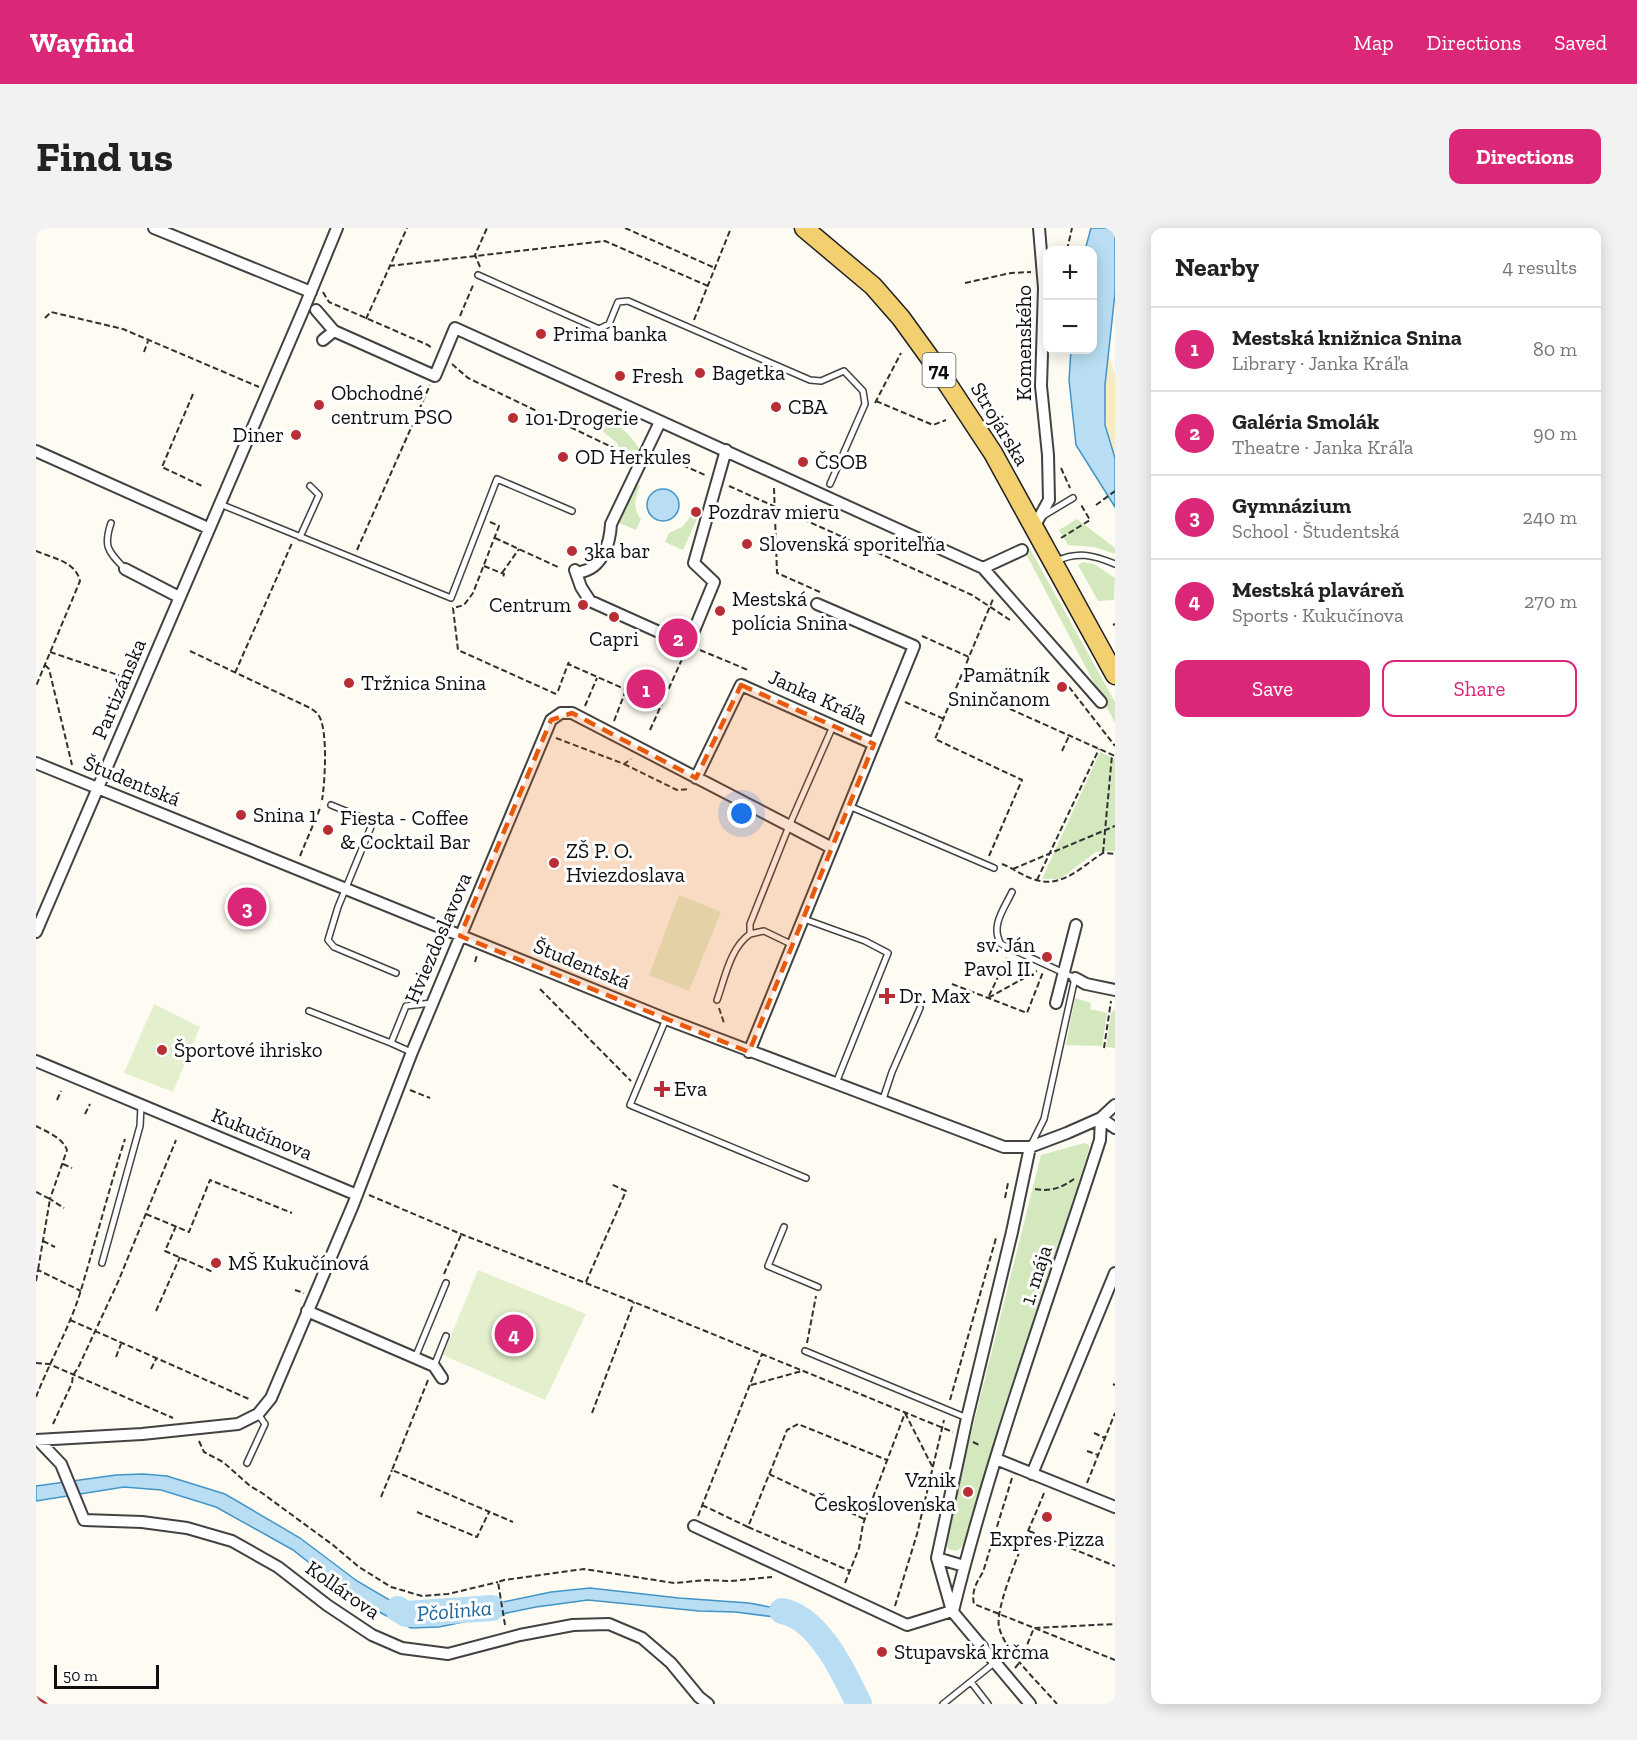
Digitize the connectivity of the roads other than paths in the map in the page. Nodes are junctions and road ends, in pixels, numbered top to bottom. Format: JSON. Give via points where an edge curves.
{"nodes":[{"id":1,"x":154,"y":228,"type":"edge"},
{"id":2,"x":337,"y":228,"type":"edge"},
{"id":3,"x":804,"y":228,"type":"edge"},
{"id":4,"x":1039,"y":228,"type":"edge"},
{"id":5,"x":478,"y":275,"type":"road end"},
{"id":6,"x":310,"y":292,"type":"junction"},
{"id":7,"x":316,"y":310,"type":"dead end"},
{"id":8,"x":334,"y":331,"type":"junction"},
{"id":9,"x":322,"y":340,"type":"dead end"},
{"id":10,"x":660,"y":422,"type":"junction"},
{"id":11,"x":726,"y":450,"type":"junction"},
{"id":12,"x":36,"y":451,"type":"edge"},
{"id":13,"x":830,"y":484,"type":"dead end"},
{"id":14,"x":310,"y":486,"type":"dead end"},
{"id":15,"x":1073,"y":498,"type":"dead end"},
{"id":16,"x":220,"y":504,"type":"junction"},
{"id":17,"x":572,"y":511,"type":"dead end"},
{"id":18,"x":111,"y":523,"type":"dead end"},
{"id":19,"x":1036,"y":523,"type":"junction"},
{"id":20,"x":208,"y":528,"type":"junction"},
{"id":21,"x":300,"y":537,"type":"junction"},
{"id":22,"x":1022,"y":550,"type":"dead end"},
{"id":23,"x":1053,"y":562,"type":"junction"},
{"id":24,"x":1115,"y":564,"type":"edge"},
{"id":25,"x":983,"y":568,"type":"junction"},
{"id":26,"x":125,"y":569,"type":"joint"},
{"id":27,"x":179,"y":597,"type":"junction"},
{"id":28,"x":817,"y":604,"type":"dead end"},
{"id":29,"x":1115,"y":675,"type":"edge"},
{"id":30,"x":1101,"y":702,"type":"dead end"},
{"id":31,"x":833,"y":726,"type":"junction"},
{"id":32,"x":874,"y":744,"type":"junction"},
{"id":33,"x":36,"y":763,"type":"edge"},
{"id":34,"x":696,"y":778,"type":"junction"},
{"id":35,"x":98,"y":788,"type":"junction"},
{"id":36,"x":331,"y":806,"type":"dead end"},
{"id":37,"x":849,"y":806,"type":"junction"},
{"id":38,"x":789,"y":826,"type":"junction"},
{"id":39,"x":832,"y":848,"type":"junction"},
{"id":40,"x":994,"y":868,"type":"road end"},
{"id":41,"x":345,"y":889,"type":"junction"},
{"id":42,"x":1012,"y":892,"type":"dead end"},
{"id":43,"x":803,"y":919,"type":"junction"},
{"id":44,"x":1076,"y":925,"type":"dead end"},
{"id":45,"x":36,"y":932,"type":"edge"},
{"id":46,"x":750,"y":934,"type":"junction"},
{"id":47,"x":460,"y":936,"type":"junction"},
{"id":48,"x":793,"y":945,"type":"junction"},
{"id":49,"x":396,"y":973,"type":"dead end"},
{"id":50,"x":1064,"y":973,"type":"junction"},
{"id":51,"x":1075,"y":978,"type":"junction"},
{"id":52,"x":1114,"y":989,"type":"edge"},
{"id":53,"x":717,"y":1000,"type":"road end"},
{"id":54,"x":432,"y":1003,"type":"junction"},
{"id":55,"x":1056,"y":1003,"type":"dead end"},
{"id":56,"x":920,"y":1008,"type":"dead end"},
{"id":57,"x":309,"y":1011,"type":"dead end"},
{"id":58,"x":666,"y":1019,"type":"junction"},
{"id":59,"x":391,"y":1043,"type":"junction"},
{"id":60,"x":412,"y":1052,"type":"junction"},
{"id":61,"x":749,"y":1052,"type":"junction"},
{"id":62,"x":36,"y":1061,"type":"edge"},
{"id":63,"x":836,"y":1084,"type":"junction"},
{"id":64,"x":882,"y":1102,"type":"junction"},
{"id":65,"x":1115,"y":1105,"type":"edge"},
{"id":66,"x":141,"y":1106,"type":"junction"},
{"id":67,"x":1101,"y":1118,"type":"junction"},
{"id":68,"x":1115,"y":1128,"type":"edge"},
{"id":69,"x":1030,"y":1147,"type":"junction"},
{"id":70,"x":806,"y":1178,"type":"dead end"},
{"id":71,"x":357,"y":1192,"type":"junction"},
{"id":72,"x":784,"y":1227,"type":"dead end"},
{"id":73,"x":102,"y":1263,"type":"dead end"},
{"id":74,"x":1115,"y":1273,"type":"edge"},
{"id":75,"x":446,"y":1283,"type":"dead end"},
{"id":76,"x":818,"y":1287,"type":"road end"},
{"id":77,"x":307,"y":1311,"type":"junction"},
{"id":78,"x":446,"y":1336,"type":"dead end"},
{"id":79,"x":805,"y":1352,"type":"road end"},
{"id":80,"x":415,"y":1358,"type":"junction"},
{"id":81,"x":434,"y":1366,"type":"junction"},
{"id":82,"x":442,"y":1378,"type":"dead end"},
{"id":83,"x":258,"y":1414,"type":"junction"},
{"id":84,"x":967,"y":1418,"type":"junction"},
{"id":85,"x":38,"y":1441,"type":"edge"},
{"id":86,"x":996,"y":1459,"type":"junction"},
{"id":87,"x":247,"y":1463,"type":"dead end"},
{"id":88,"x":1032,"y":1474,"type":"junction"},
{"id":89,"x":1115,"y":1506,"type":"edge"},
{"id":90,"x":694,"y":1526,"type":"road end"},
{"id":91,"x":937,"y":1558,"type":"junction"},
{"id":92,"x":964,"y":1566,"type":"junction"},
{"id":93,"x":952,"y":1611,"type":"junction"},
{"id":94,"x":994,"y":1663,"type":"junction"},
{"id":95,"x":971,"y":1682,"type":"junction"},
{"id":96,"x":708,"y":1704,"type":"edge"},
{"id":97,"x":943,"y":1704,"type":"edge"},
{"id":98,"x":988,"y":1704,"type":"edge"},
{"id":99,"x":1030,"y":1704,"type":"edge"}],
"edges":[{"from":1,"to":6,"type":"street"},
{"from":2,"to":6,"type":"street","name":"Partizánska"},
{"from":3,"to":19,"type":"main road","name":"Strojárska","number":"74","via":[[873,286],[901,318],[966,409]]},
{"from":4,"to":19,"type":"street","name":"Komenského","via":[[1043,271],[1041,386],[1049,500]]},
{"from":5,"to":13,"type":"lane","via":[[600,329],[609,324],[618,302],[628,301],[810,380],[821,381],[844,371],[863,392],[866,404]]},
{"from":6,"to":16,"type":"street","name":"Partizánska"},
{"from":7,"to":8,"type":"street"},
{"from":8,"to":9,"type":"street"},
{"from":8,"to":10,"type":"street","via":[[435,376],[455,328]]},
{"from":10,"to":11,"type":"street"},
{"from":10,"to":11,"type":"street","via":[[610,524],[610,540],[598,564],[588,571],[578,571],[580,587],[590,601],[688,645],[714,582],[694,563]]},
{"from":11,"to":25,"type":"street"},
{"from":12,"to":20,"type":"street"},
{"from":14,"to":21,"type":"lane","via":[[318,495]]},
{"from":15,"to":19,"type":"lane"},
{"from":16,"to":20,"type":"street","name":"Partizánska"},
{"from":16,"to":21,"type":"lane"},
{"from":17,"to":21,"type":"lane","via":[[497,478],[451,598]]},
{"from":18,"to":26,"type":"lane","via":[[105,540]]},
{"from":19,"to":23,"type":"main road","name":"Strojárska","number":"74"},
{"from":20,"to":27,"type":"street","name":"Partizánska"},
{"from":22,"to":25,"type":"street"},
{"from":23,"to":24,"type":"lane","via":[[1070,555],[1096,557]]},
{"from":23,"to":29,"type":"main road","name":"Strojárska","number":"74"},
{"from":25,"to":30,"type":"street"},
{"from":26,"to":27,"type":"street"},
{"from":27,"to":35,"type":"street","name":"Partizánska"},
{"from":28,"to":32,"type":"street","name":"Janka Kráľa","via":[[914,646]]},
{"from":31,"to":32,"type":"street","name":"Janka Kráľa"},
{"from":31,"to":34,"type":"street","name":"Janka Kráľa","via":[[741,685]]},
{"from":31,"to":38,"type":"lane"},
{"from":32,"to":37,"type":"street","name":"Janka Kráľa"},
{"from":33,"to":35,"type":"street","name":"Študentská"},
{"from":34,"to":38,"type":"street"},
{"from":34,"to":47,"type":"street","name":"Hviezdoslavova","via":[[576,715],[561,713],[551,720]]},
{"from":35,"to":41,"type":"street","name":"Študentská"},
{"from":35,"to":45,"type":"street","name":"Partizánska"},
{"from":36,"to":41,"type":"lane","via":[[373,822]]},
{"from":37,"to":39,"type":"street","name":"Janka Kráľa"},
{"from":37,"to":40,"type":"lane"},
{"from":38,"to":39,"type":"street"},
{"from":38,"to":46,"type":"lane","via":[[750,924]]},
{"from":39,"to":43,"type":"street","name":"Janka Kráľa"},
{"from":41,"to":47,"type":"street","name":"Študentská"},
{"from":41,"to":49,"type":"lane","via":[[328,940],[334,947]]},
{"from":42,"to":50,"type":"lane","via":[[996,926],[1001,944]]},
{"from":43,"to":48,"type":"street","name":"Janka Kráľa"},
{"from":43,"to":63,"type":"lane","via":[[888,953]]},
{"from":44,"to":50,"type":"street"},
{"from":46,"to":48,"type":"lane","via":[[764,932]]},
{"from":46,"to":53,"type":"lane","via":[[735,950]]},
{"from":47,"to":54,"type":"street","name":"Hviezdoslavova"},
{"from":47,"to":58,"type":"street","name":"Študentská"},
{"from":48,"to":61,"type":"street","name":"Janka Kráľa"},
{"from":50,"to":51,"type":"lane"},
{"from":50,"to":55,"type":"street"},
{"from":51,"to":52,"type":"street"},
{"from":51,"to":69,"type":"lane","via":[[1044,1119]]},
{"from":54,"to":59,"type":"lane","via":[[406,1006]]},
{"from":54,"to":60,"type":"street","name":"Hviezdoslavova"},
{"from":56,"to":64,"type":"lane"},
{"from":57,"to":59,"type":"lane"},
{"from":58,"to":61,"type":"street","name":"Študentská"},
{"from":58,"to":70,"type":"lane","via":[[630,1105]]},
{"from":59,"to":60,"type":"lane"},
{"from":60,"to":71,"type":"street","name":"Hviezdoslavova"},
{"from":61,"to":63,"type":"street","name":"Študentská"},
{"from":62,"to":66,"type":"street","name":"Kukučínova"},
{"from":63,"to":64,"type":"street","name":"Študentská"},
{"from":64,"to":69,"type":"street","name":"Študentská","via":[[1004,1147]]},
{"from":65,"to":67,"type":"street","name":"Študentská"},
{"from":66,"to":71,"type":"street","name":"Kukučínova"},
{"from":66,"to":73,"type":"lane","via":[[140,1126]]},
{"from":67,"to":68,"type":"street"},
{"from":67,"to":69,"type":"street","name":"Študentská"},
{"from":67,"to":86,"type":"street","name":"1. mája","via":[[1100,1140]]},
{"from":69,"to":84,"type":"street","name":"1. mája"},
{"from":71,"to":77,"type":"street"},
{"from":72,"to":76,"type":"lane","via":[[768,1266]]},
{"from":74,"to":88,"type":"street"},
{"from":75,"to":80,"type":"lane"},
{"from":77,"to":80,"type":"street"},
{"from":77,"to":83,"type":"street","via":[[271,1398]]},
{"from":78,"to":81,"type":"lane"},
{"from":79,"to":84,"type":"lane"},
{"from":80,"to":81,"type":"street"},
{"from":81,"to":82,"type":"street"},
{"from":83,"to":85,"type":"street","via":[[238,1424]]},
{"from":83,"to":87,"type":"lane","via":[[265,1424]]},
{"from":84,"to":91,"type":"street","name":"1. mája"},
{"from":85,"to":96,"type":"street","name":"Kollárova","via":[[61,1464],[84,1520],[188,1527],[232,1541],[278,1567],[372,1635],[402,1648],[448,1653],[573,1625],[609,1624],[642,1638]]},
{"from":86,"to":88,"type":"street"},
{"from":86,"to":92,"type":"street","name":"1. mája"},
{"from":88,"to":89,"type":"street"},
{"from":90,"to":93,"type":"street","via":[[907,1625]]},
{"from":91,"to":92,"type":"street"},
{"from":91,"to":93,"type":"street","name":"1. mája"},
{"from":92,"to":93,"type":"street","name":"1. mája"},
{"from":93,"to":94,"type":"street","name":"1. mája"},
{"from":94,"to":95,"type":"lane"},
{"from":94,"to":99,"type":"street","name":"1. mája"},
{"from":95,"to":97,"type":"lane"},
{"from":95,"to":98,"type":"lane"}]}
